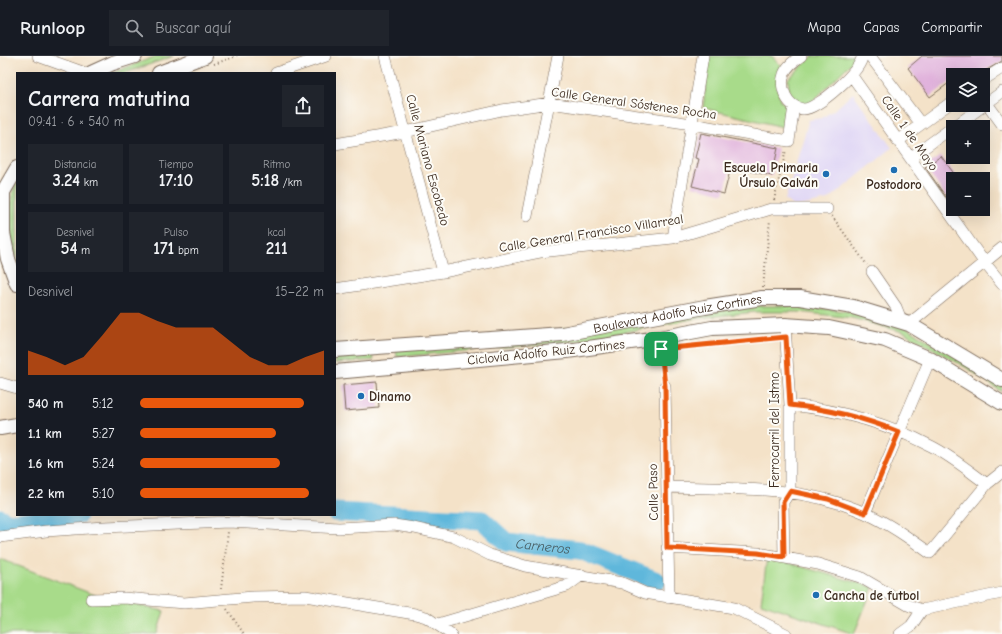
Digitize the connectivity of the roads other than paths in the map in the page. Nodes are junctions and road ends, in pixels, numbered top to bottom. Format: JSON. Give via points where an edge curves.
{"nodes":[{"id":1,"x":38,"y":56,"type":"edge"},
{"id":2,"x":135,"y":56,"type":"edge"},
{"id":3,"x":206,"y":56,"type":"edge"},
{"id":4,"x":326,"y":56,"type":"edge"},
{"id":5,"x":385,"y":56,"type":"edge"},
{"id":6,"x":558,"y":56,"type":"edge"},
{"id":7,"x":703,"y":56,"type":"edge"},
{"id":8,"x":800,"y":56,"type":"edge"},
{"id":9,"x":862,"y":56,"type":"edge"},
{"id":10,"x":870,"y":56,"type":"edge"},
{"id":11,"x":788,"y":59,"type":"edge"},
{"id":12,"x":1002,"y":68,"type":"edge"},
{"id":13,"x":82,"y":72,"type":"edge"},
{"id":14,"x":93,"y":72,"type":"edge"},
{"id":15,"x":161,"y":72,"type":"edge"},
{"id":16,"x":279,"y":72,"type":"edge"},
{"id":17,"x":852,"y":76,"type":"junction"},
{"id":18,"x":990,"y":76,"type":"edge"},
{"id":19,"x":1002,"y":92,"type":"edge"},
{"id":20,"x":990,"y":98,"type":"edge"},
{"id":21,"x":550,"y":103,"type":"junction"},
{"id":22,"x":794,"y":106,"type":"junction"},
{"id":23,"x":946,"y":106,"type":"edge"},
{"id":24,"x":990,"y":108,"type":"edge"},
{"id":25,"x":971,"y":112,"type":"edge"},
{"id":26,"x":962,"y":120,"type":"edge"},
{"id":27,"x":692,"y":124,"type":"junction"},
{"id":28,"x":921,"y":124,"type":"junction"},
{"id":29,"x":1002,"y":124,"type":"edge"},
{"id":30,"x":405,"y":132,"type":"junction"},
{"id":31,"x":946,"y":132,"type":"edge"},
{"id":32,"x":898,"y":141,"type":"junction"},
{"id":33,"x":336,"y":144,"type":"edge"},
{"id":34,"x":910,"y":158,"type":"junction"},
{"id":35,"x":16,"y":170,"type":"edge"},
{"id":36,"x":827,"y":209,"type":"road end"},
{"id":37,"x":527,"y":216,"type":"dead end"},
{"id":38,"x":672,"y":238,"type":"junction"},
{"id":39,"x":1002,"y":248,"type":"edge"},
{"id":40,"x":984,"y":262,"type":"junction"},
{"id":41,"x":443,"y":272,"type":"junction"},
{"id":42,"x":872,"y":272,"type":"road end"},
{"id":43,"x":16,"y":281,"type":"edge"},
{"id":44,"x":1002,"y":284,"type":"edge"},
{"id":45,"x":336,"y":289,"type":"edge"},
{"id":46,"x":906,"y":323,"type":"junction"},
{"id":47,"x":786,"y":331,"type":"junction"},
{"id":48,"x":382,"y":346,"type":"junction"},
{"id":49,"x":336,"y":350,"type":"edge"},
{"id":50,"x":930,"y":359,"type":"junction"},
{"id":51,"x":385,"y":368,"type":"junction"},
{"id":52,"x":336,"y":372,"type":"edge"},
{"id":53,"x":1002,"y":380,"type":"edge"},
{"id":54,"x":0,"y":383,"type":"edge"},
{"id":55,"x":665,"y":386,"type":"road end"},
{"id":56,"x":16,"y":388,"type":"edge"},
{"id":57,"x":1002,"y":403,"type":"edge"},
{"id":58,"x":790,"y":405,"type":"junction"},
{"id":59,"x":16,"y":425,"type":"edge"},
{"id":60,"x":0,"y":428,"type":"edge"},
{"id":61,"x":899,"y":432,"type":"junction"},
{"id":62,"x":1002,"y":472,"type":"edge"},
{"id":63,"x":987,"y":484,"type":"junction"},
{"id":64,"x":667,"y":487,"type":"junction"},
{"id":65,"x":790,"y":491,"type":"junction"},
{"id":66,"x":865,"y":513,"type":"junction"},
{"id":67,"x":0,"y":537,"type":"edge"},
{"id":68,"x":667,"y":548,"type":"junction"},
{"id":69,"x":784,"y":557,"type":"junction"},
{"id":70,"x":582,"y":575,"type":"junction"},
{"id":71,"x":1002,"y":593,"type":"edge"},
{"id":72,"x":669,"y":594,"type":"junction"},
{"id":73,"x":91,"y":598,"type":"dead end"},
{"id":74,"x":922,"y":610,"type":"junction"},
{"id":75,"x":438,"y":624,"type":"junction"},
{"id":76,"x":451,"y":634,"type":"edge"},
{"id":77,"x":786,"y":634,"type":"edge"},
{"id":78,"x":900,"y":634,"type":"edge"}],
"edges":[{"from":1,"to":13,"type":"street"},
{"from":2,"to":14,"type":"main road"},
{"from":3,"to":15,"type":"main road"},
{"from":4,"to":16,"type":"street"},
{"from":5,"to":30,"type":"street","name":"Calle Mariano Escobedo"},
{"from":6,"to":21,"type":"street"},
{"from":7,"to":27,"type":"street"},
{"from":8,"to":11,"type":"street"},
{"from":9,"to":17,"type":"street"},
{"from":10,"to":28,"type":"street"},
{"from":11,"to":22,"type":"street","via":[[783,86],[788,101]]},
{"from":12,"to":18,"type":"street"},
{"from":17,"to":22,"type":"street","via":[[815,107],[804,109]]},
{"from":17,"to":32,"type":"street","name":"Calle 1 de Mayo"},
{"from":19,"to":20,"type":"street"},
{"from":21,"to":27,"type":"street","name":"Calle General Sóstenes Rocha"},
{"from":21,"to":30,"type":"street","name":"Calle General Sóstenes Rocha","via":[[502,110]]},
{"from":21,"to":37,"type":"street"},
{"from":22,"to":27,"type":"street","name":"Calle General Sóstenes Rocha","via":[[789,141]]},
{"from":23,"to":28,"type":"street"},
{"from":24,"to":29,"type":"street"},
{"from":25,"to":26,"type":"street"},
{"from":27,"to":38,"type":"street"},
{"from":28,"to":32,"type":"street"},
{"from":30,"to":33,"type":"street","name":"Calle General Sóstenes Rocha"},
{"from":30,"to":41,"type":"street","name":"Calle Mariano Escobedo"},
{"from":31,"to":34,"type":"street"},
{"from":32,"to":34,"type":"street","name":"Calle 1 de Mayo"},
{"from":34,"to":40,"type":"street","name":"Calle 1 de Mayo"},
{"from":35,"to":43,"type":"main road","via":[[3,192],[3,233]]},
{"from":36,"to":38,"type":"street","name":"Calle General Francisco Villarreal","via":[[771,209]]},
{"from":38,"to":41,"type":"street","name":"Calle General Francisco Villarreal","via":[[540,252]]},
{"from":39,"to":40,"type":"street"},
{"from":40,"to":44,"type":"street","name":"Calle 1 de Mayo"},
{"from":40,"to":46,"type":"street"},
{"from":41,"to":45,"type":"street","name":"Calle General Francisco Villarreal"},
{"from":42,"to":46,"type":"street"},
{"from":46,"to":48,"type":"main road","name":"Boulevard Adolfo Ruiz Cortines","via":[[846,306],[800,298],[762,298],[562,334]]},
{"from":46,"to":53,"type":"main road","name":"Boulevard Adolfo Ruiz Cortines"},
{"from":47,"to":50,"type":"main road","name":"Boulevard Adolfo Ruiz Cortines","via":[[829,328],[885,340]]},
{"from":47,"to":51,"type":"main road","name":"Boulevard Adolfo Ruiz Cortines","via":[[712,328],[663,345]]},
{"from":47,"to":58,"type":"street","name":"Ferrocarril del Istmo"},
{"from":48,"to":49,"type":"main road","name":"Boulevard Adolfo Ruiz Cortines"},
{"from":48,"to":51,"type":"main road"},
{"from":50,"to":57,"type":"main road","name":"Boulevard Adolfo Ruiz Cortines"},
{"from":50,"to":61,"type":"street"},
{"from":51,"to":52,"type":"main road","name":"Boulevard Adolfo Ruiz Cortines"},
{"from":54,"to":56,"type":"street"},
{"from":55,"to":64,"type":"street","name":"Calle Paso"},
{"from":58,"to":61,"type":"street","via":[[829,410],[869,420]]},
{"from":58,"to":65,"type":"street","name":"Ferrocarril del Istmo"},
{"from":59,"to":60,"type":"main road"},
{"from":61,"to":63,"type":"street","via":[[932,446]]},
{"from":61,"to":66,"type":"street"},
{"from":62,"to":63,"type":"street"},
{"from":63,"to":66,"type":"street","via":[[930,553]]},
{"from":64,"to":65,"type":"street"},
{"from":64,"to":68,"type":"street","name":"Calle Paso"},
{"from":65,"to":66,"type":"street","via":[[828,499]]},
{"from":65,"to":69,"type":"street","name":"Ferrocarril del Istmo","via":[[783,502]]},
{"from":67,"to":70,"type":"street","via":[[54,530],[228,522],[339,528],[394,525],[454,537],[490,555],[525,566]]},
{"from":68,"to":69,"type":"street"},
{"from":68,"to":72,"type":"street","name":"Calle Paso"},
{"from":69,"to":74,"type":"street","via":[[860,577],[908,605]]},
{"from":70,"to":72,"type":"street","via":[[622,583],[644,593]]},
{"from":70,"to":75,"type":"street","via":[[567,586]]},
{"from":71,"to":74,"type":"street"},
{"from":72,"to":77,"type":"street","via":[[734,608]]},
{"from":73,"to":75,"type":"street","via":[[184,603],[305,596],[415,614]]},
{"from":74,"to":78,"type":"street","via":[[911,626]]},
{"from":75,"to":76,"type":"street"}]}
